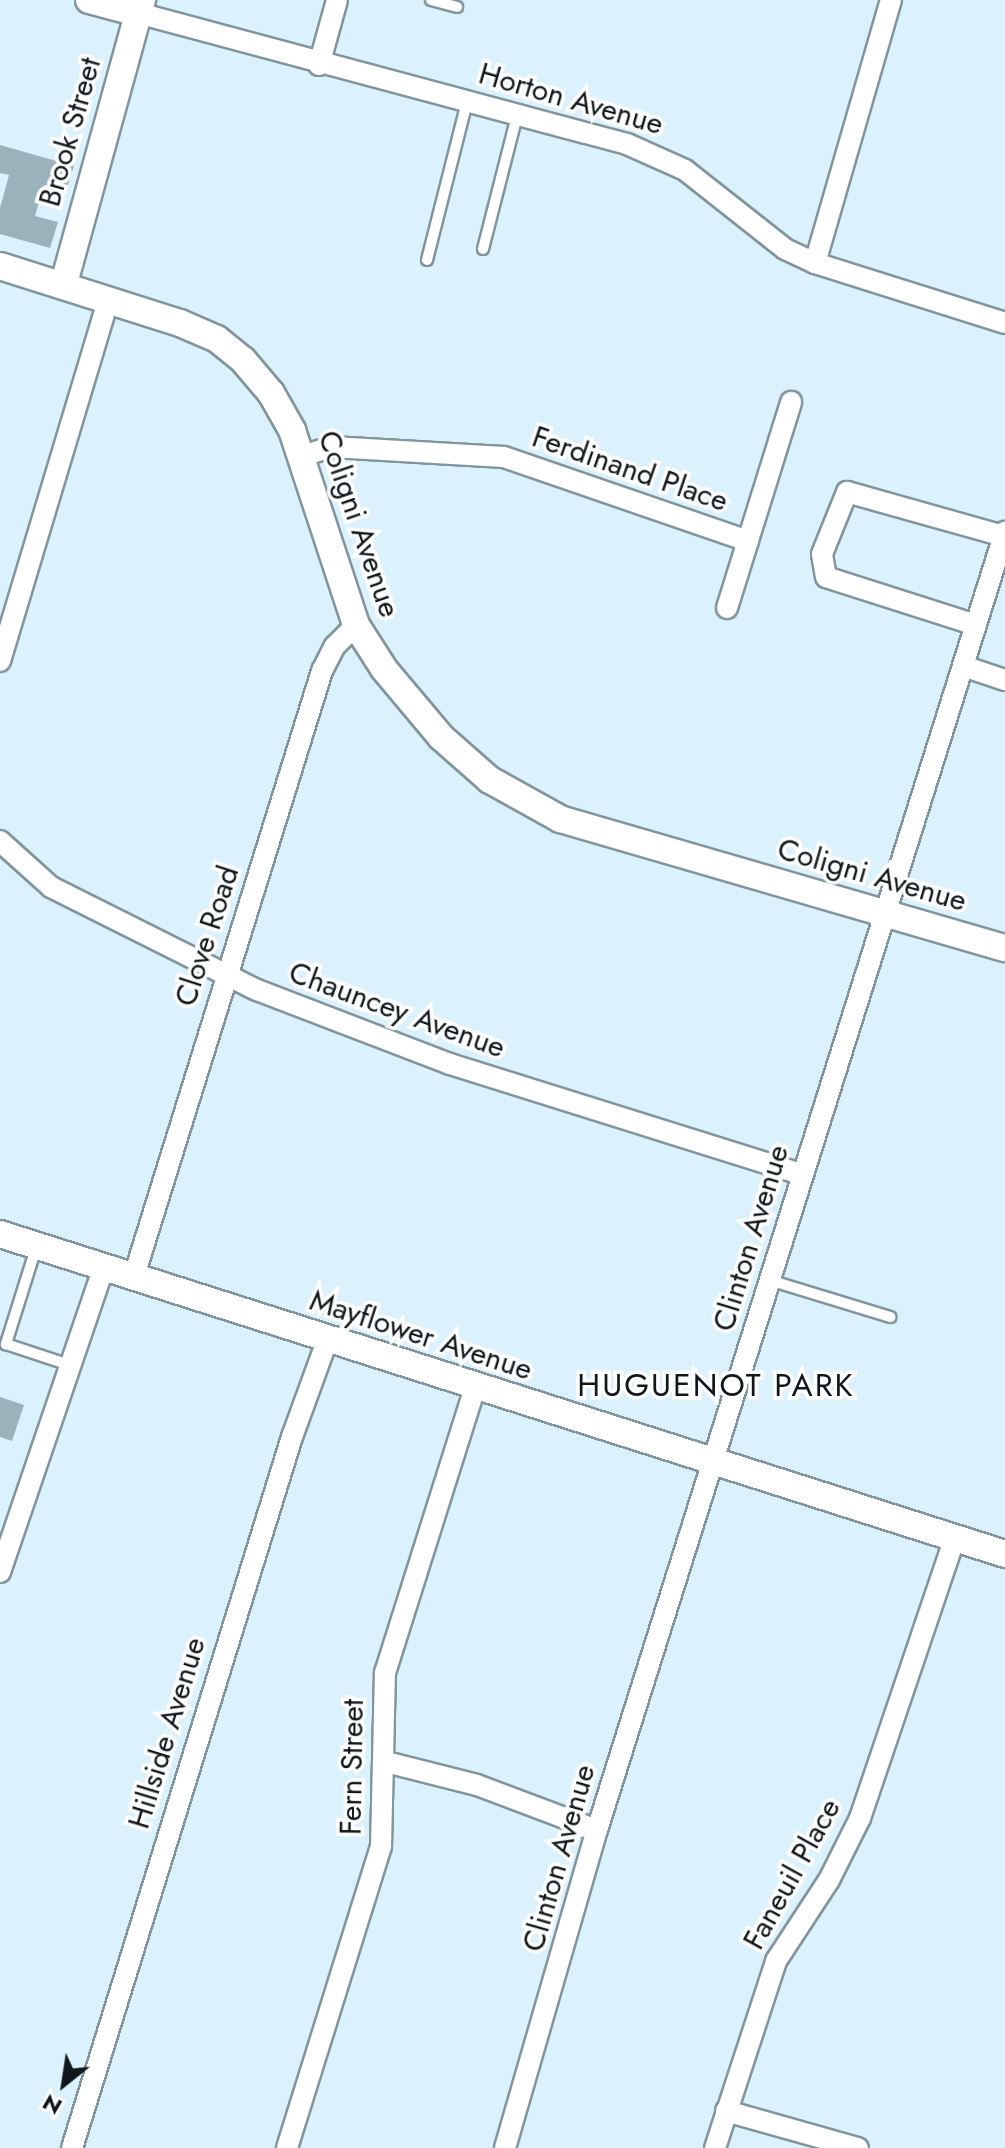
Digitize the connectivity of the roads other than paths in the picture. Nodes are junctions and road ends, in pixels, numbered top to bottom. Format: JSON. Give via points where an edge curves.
{"nodes":[{"id":1,"x":89,"y":0,"type":"edge"},
{"id":2,"x":337,"y":0,"type":"edge"},
{"id":3,"x":431,"y":0,"type":"edge"},
{"id":4,"x":891,"y":0,"type":"edge"},
{"id":5,"x":140,"y":7,"type":"edge"},
{"id":6,"x":457,"y":7,"type":"dead end"},
{"id":7,"x":319,"y":65,"type":"junction"},
{"id":8,"x":467,"y":102,"type":"junction"},
{"id":9,"x":517,"y":116,"type":"junction"},
{"id":10,"x":483,"y":249,"type":"dead end"},
{"id":11,"x":427,"y":260,"type":"dead end"},
{"id":12,"x":815,"y":263,"type":"junction"},
{"id":13,"x":0,"y":266,"type":"edge"},
{"id":14,"x":64,"y":283,"type":"junction"},
{"id":15,"x":109,"y":298,"type":"junction"},
{"id":16,"x":1005,"y":323,"type":"edge"},
{"id":17,"x":791,"y":402,"type":"dead end"},
{"id":18,"x":302,"y":456,"type":"junction"},
{"id":19,"x":1004,"y":534,"type":"edge"},
{"id":20,"x":748,"y":541,"type":"junction"},
{"id":21,"x":727,"y":608,"type":"dead end"},
{"id":22,"x":356,"y":625,"type":"junction"},
{"id":23,"x":976,"y":625,"type":"junction"},
{"id":24,"x":0,"y":661,"type":"edge"},
{"id":25,"x":963,"y":666,"type":"junction"},
{"id":26,"x":1005,"y":680,"type":"edge"},
{"id":27,"x":0,"y":841,"type":"edge"},
{"id":28,"x":886,"y":912,"type":"junction"},
{"id":29,"x":1005,"y":948,"type":"edge"},
{"id":30,"x":225,"y":976,"type":"junction"},
{"id":31,"x":802,"y":1174,"type":"junction"},
{"id":32,"x":0,"y":1234,"type":"edge"},
{"id":33,"x":37,"y":1246,"type":"junction"},
{"id":34,"x":104,"y":1267,"type":"junction"},
{"id":35,"x":134,"y":1276,"type":"junction"},
{"id":36,"x":769,"y":1280,"type":"junction"},
{"id":37,"x":890,"y":1317,"type":"dead end"},
{"id":38,"x":328,"y":1338,"type":"junction"},
{"id":39,"x":3,"y":1346,"type":"edge"},
{"id":40,"x":69,"y":1365,"type":"junction"},
{"id":41,"x":475,"y":1387,"type":"junction"},
{"id":42,"x":715,"y":1460,"type":"junction"},
{"id":43,"x":955,"y":1538,"type":"junction"},
{"id":44,"x":1005,"y":1554,"type":"edge"},
{"id":45,"x":0,"y":1572,"type":"edge"},
{"id":46,"x":386,"y":1762,"type":"junction"},
{"id":47,"x":597,"y":1830,"type":"junction"},
{"id":48,"x":726,"y":2111,"type":"junction"},
{"id":49,"x":72,"y":2148,"type":"edge"},
{"id":50,"x":287,"y":2148,"type":"edge"},
{"id":51,"x":505,"y":2148,"type":"edge"},
{"id":52,"x":715,"y":2148,"type":"edge"},
{"id":53,"x":858,"y":2148,"type":"edge"}],
"edges":[{"from":1,"to":5,"type":"street","name":"Horton Avenue"},
{"from":2,"to":7,"type":"street"},
{"from":3,"to":6,"type":"lane"},
{"from":4,"to":12,"type":"street"},
{"from":5,"to":7,"type":"street","name":"Horton Avenue"},
{"from":5,"to":14,"type":"street","name":"Brook Street"},
{"from":7,"to":8,"type":"street","name":"Horton Avenue"},
{"from":8,"to":9,"type":"street","name":"Horton Avenue"},
{"from":8,"to":11,"type":"lane"},
{"from":9,"to":10,"type":"lane"},
{"from":9,"to":12,"type":"street","name":"Horton Avenue","via":[[660,157],[744,213],[785,249]]},
{"from":12,"to":16,"type":"street","name":"Horton Avenue"},
{"from":13,"to":14,"type":"street","name":"Coligni Avenue"},
{"from":14,"to":15,"type":"street","name":"Coligni Avenue"},
{"from":15,"to":18,"type":"street","name":"Coligni Avenue","via":[[217,339],[271,393]]},
{"from":15,"to":24,"type":"street"},
{"from":17,"to":20,"type":"street"},
{"from":18,"to":20,"type":"street","name":"Ferdinand Place","via":[[332,447],[504,457]]},
{"from":18,"to":22,"type":"street","name":"Coligni Avenue"},
{"from":19,"to":23,"type":"street","name":"Clinton Avenue"},
{"from":19,"to":23,"type":"street","via":[[847,492],[822,554],[826,577]]},
{"from":20,"to":21,"type":"street"},
{"from":22,"to":28,"type":"street","name":"Coligni Avenue","via":[[384,669],[441,737],[466,762],[530,806],[585,827]]},
{"from":22,"to":30,"type":"street","name":"Clove Road","via":[[322,671]]},
{"from":23,"to":25,"type":"street","name":"Clinton Avenue"},
{"from":25,"to":26,"type":"street"},
{"from":25,"to":28,"type":"street","name":"Clinton Avenue"},
{"from":27,"to":30,"type":"street","name":"Chauncey Avenue","via":[[51,887]]},
{"from":28,"to":29,"type":"street","name":"Coligni Avenue"},
{"from":28,"to":31,"type":"street","name":"Clinton Avenue"},
{"from":30,"to":31,"type":"street","name":"Chauncey Avenue","via":[[450,1064]]},
{"from":30,"to":35,"type":"street","name":"Clove Road"},
{"from":31,"to":36,"type":"street","name":"Clinton Avenue"},
{"from":32,"to":33,"type":"street","name":"Mayflower Avenue"},
{"from":33,"to":34,"type":"street","name":"Mayflower Avenue"},
{"from":33,"to":39,"type":"lane"},
{"from":34,"to":35,"type":"street","name":"Mayflower Avenue"},
{"from":34,"to":40,"type":"street"},
{"from":35,"to":38,"type":"street","name":"Mayflower Avenue"},
{"from":36,"to":37,"type":"lane"},
{"from":36,"to":42,"type":"street","name":"Clinton Avenue"},
{"from":38,"to":41,"type":"street","name":"Mayflower Avenue"},
{"from":38,"to":49,"type":"street","name":"Hillside Avenue","via":[[287,1452]]},
{"from":39,"to":40,"type":"lane"},
{"from":40,"to":45,"type":"street"},
{"from":41,"to":42,"type":"street","name":"Mayflower Avenue"},
{"from":41,"to":46,"type":"street","name":"Fern Street","via":[[385,1673]]},
{"from":42,"to":43,"type":"street","name":"Mayflower Avenue"},
{"from":42,"to":47,"type":"street","name":"Clinton Avenue"},
{"from":43,"to":44,"type":"street","name":"Mayflower Avenue"},
{"from":43,"to":48,"type":"street","name":"Faneuil Place","via":[[860,1818],[829,1880],[776,1961]]},
{"from":46,"to":47,"type":"street","via":[[477,1785]]},
{"from":46,"to":50,"type":"street","name":"Fern Street","via":[[381,1847]]},
{"from":47,"to":51,"type":"street","name":"Clinton Avenue"},
{"from":48,"to":52,"type":"street","name":"Faneuil Place"},
{"from":48,"to":53,"type":"street"}]}
